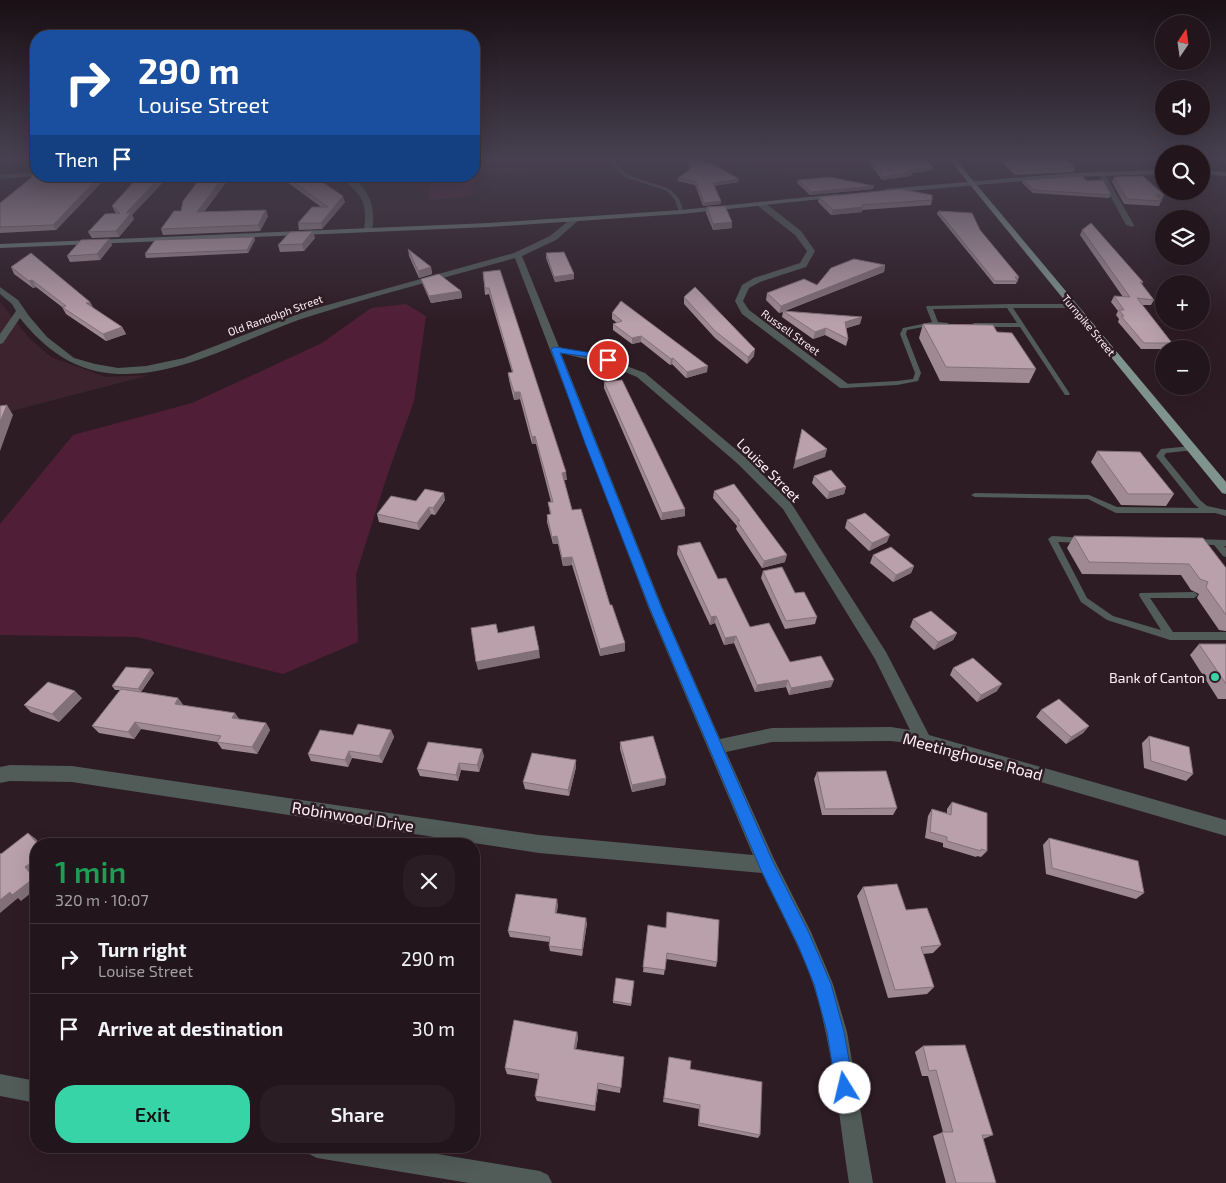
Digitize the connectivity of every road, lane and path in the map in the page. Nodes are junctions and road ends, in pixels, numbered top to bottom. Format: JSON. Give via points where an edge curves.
{"nodes":[{"id":1,"x":369,"y":214,"type":"edge"},
{"id":2,"x":652,"y":214,"type":"edge"},
{"id":3,"x":774,"y":214,"type":"edge"},
{"id":4,"x":998,"y":214,"type":"edge"},
{"id":5,"x":1124,"y":214,"type":"edge"},
{"id":6,"x":575,"y":220,"type":"junction"},
{"id":7,"x":1130,"y":225,"type":"dead end"},
{"id":8,"x":368,"y":230,"type":"junction"},
{"id":9,"x":0,"y":246,"type":"edge"},
{"id":10,"x":517,"y":255,"type":"junction"},
{"id":11,"x":0,"y":290,"type":"edge"},
{"id":12,"x":1008,"y":306,"type":"junction"},
{"id":13,"x":1073,"y":306,"type":"junction"},
{"id":14,"x":21,"y":310,"type":"junction"},
{"id":15,"x":936,"y":324,"type":"junction"},
{"id":16,"x":955,"y":324,"type":"edge"},
{"id":17,"x":964,"y":325,"type":"edge"},
{"id":18,"x":1021,"y":325,"type":"junction"},
{"id":19,"x":0,"y":341,"type":"edge"},
{"id":20,"x":555,"y":349,"type":"junction"},
{"id":21,"x":844,"y":386,"type":"joint"},
{"id":22,"x":1068,"y":394,"type":"dead end"},
{"id":23,"x":1191,"y":448,"type":"junction"},
{"id":24,"x":1226,"y":490,"type":"edge"},
{"id":25,"x":975,"y":495,"type":"dead end"},
{"id":26,"x":1213,"y":511,"type":"junction"},
{"id":27,"x":1226,"y":513,"type":"edge"},
{"id":28,"x":1091,"y":540,"type":"edge"},
{"id":29,"x":1188,"y":542,"type":"edge"},
{"id":30,"x":1222,"y":543,"type":"edge"},
{"id":31,"x":1226,"y":554,"type":"edge"},
{"id":32,"x":1194,"y":595,"type":"dead end"},
{"id":33,"x":1170,"y":636,"type":"junction"},
{"id":34,"x":1226,"y":636,"type":"edge"},
{"id":35,"x":923,"y":740,"type":"junction"},
{"id":36,"x":715,"y":747,"type":"junction"},
{"id":37,"x":0,"y":775,"type":"edge"},
{"id":38,"x":1226,"y":828,"type":"edge"},
{"id":39,"x":767,"y":865,"type":"junction"},
{"id":40,"x":0,"y":1086,"type":"edge"},
{"id":41,"x":30,"y":1091,"type":"edge"},
{"id":42,"x":359,"y":1153,"type":"edge"},
{"id":43,"x":540,"y":1183,"type":"edge"},
{"id":44,"x":860,"y":1183,"type":"edge"}],
"edges":[{"from":1,"to":8,"type":"street"},
{"from":2,"to":6,"type":"main road"},
{"from":3,"to":21,"type":"street","name":"Russell Street","via":[[798,233],[811,250],[803,265],[757,280],[746,287],[739,301],[751,318]]},
{"from":4,"to":13,"type":"main road","name":"Turnpike Street"},
{"from":5,"to":7,"type":"street"},
{"from":6,"to":8,"type":"main road"},
{"from":6,"to":10,"type":"street","name":"Old Randolph Street","via":[[552,238]]},
{"from":8,"to":9,"type":"main road"},
{"from":10,"to":14,"type":"street","name":"Old Randolph Street","via":[[309,313],[187,360],[146,369],[118,371],[71,360],[44,339]]},
{"from":10,"to":20,"type":"street"},
{"from":11,"to":14,"type":"street","name":"Old Randolph Street"},
{"from":12,"to":13,"type":"lane"},
{"from":12,"to":15,"type":"lane","via":[[929,307]]},
{"from":12,"to":18,"type":"lane"},
{"from":13,"to":23,"type":"main road","name":"Turnpike Street"},
{"from":14,"to":19,"type":"street"},
{"from":15,"to":16,"type":"lane"},
{"from":15,"to":21,"type":"lane","via":[[905,329],[903,334],[918,373],[916,380]]},
{"from":17,"to":18,"type":"lane"},
{"from":18,"to":22,"type":"lane"},
{"from":20,"to":35,"type":"street","name":"Louise Street","via":[[592,355],[641,375],[742,460],[787,506],[881,656]]},
{"from":20,"to":36,"type":"street","via":[[656,609]]},
{"from":23,"to":24,"type":"main road","name":"Turnpike Street"},
{"from":23,"to":26,"type":"lane","via":[[1164,451],[1160,456],[1197,502]]},
{"from":25,"to":26,"type":"lane","via":[[1088,497],[1116,510]]},
{"from":26,"to":27,"type":"lane"},
{"from":28,"to":33,"type":"lane","via":[[1052,539],[1084,600],[1110,618]]},
{"from":29,"to":30,"type":"lane"},
{"from":30,"to":31,"type":"lane"},
{"from":32,"to":33,"type":"lane","via":[[1143,594]]},
{"from":33,"to":34,"type":"lane"},
{"from":35,"to":36,"type":"street","name":"Meetinghouse Road","via":[[891,734],[772,735]]},
{"from":35,"to":38,"type":"street","name":"Meetinghouse Road"},
{"from":36,"to":39,"type":"street"},
{"from":37,"to":39,"type":"street","name":"Robinwood Drive","via":[[72,774],[538,844]]},
{"from":39,"to":44,"type":"street","via":[[823,984],[836,1032]]},
{"from":40,"to":41,"type":"street"},
{"from":42,"to":43,"type":"street"}]}
